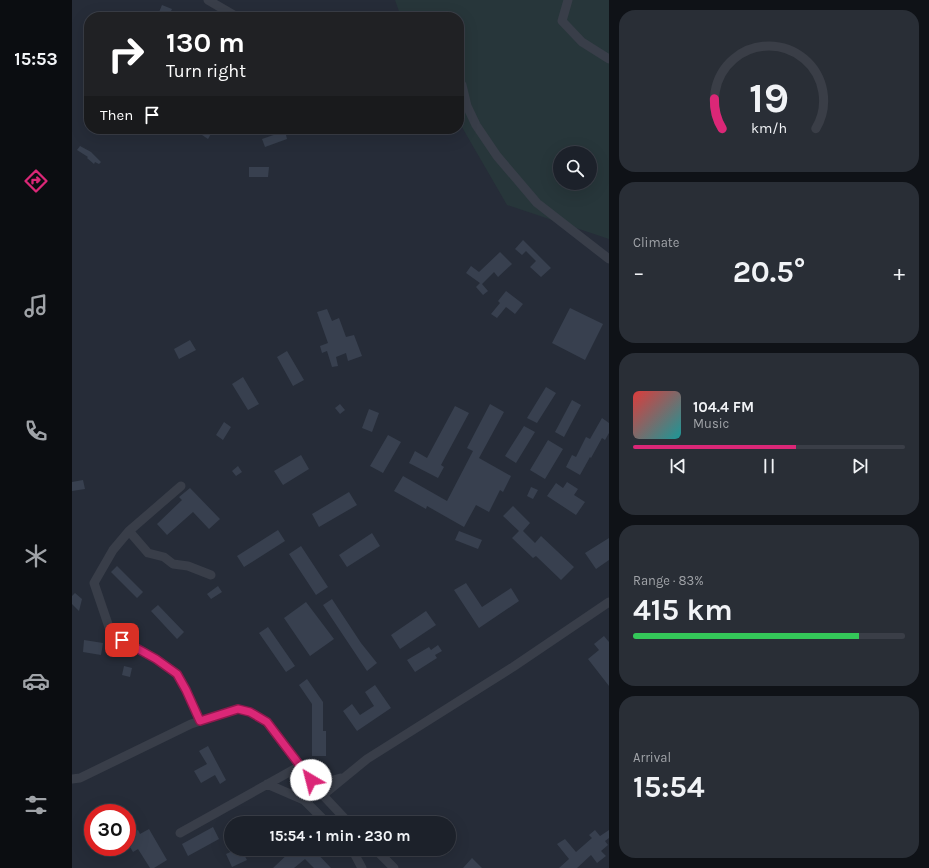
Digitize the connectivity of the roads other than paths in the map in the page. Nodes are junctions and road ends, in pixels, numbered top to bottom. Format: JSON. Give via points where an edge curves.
{"nodes":[{"id":1,"x":208,"y":0,"type":"edge"},
{"id":2,"x":568,"y":0,"type":"edge"},
{"id":3,"x":228,"y":12,"type":"edge"},
{"id":4,"x":609,"y":59,"type":"edge"},
{"id":5,"x":464,"y":96,"type":"edge"},
{"id":6,"x":609,"y":259,"type":"edge"},
{"id":7,"x":181,"y":486,"type":"dead end"},
{"id":8,"x":129,"y":531,"type":"junction"},
{"id":9,"x":211,"y":575,"type":"dead end"},
{"id":10,"x":609,"y":602,"type":"edge"},
{"id":11,"x":200,"y":721,"type":"junction"},
{"id":12,"x":302,"y":768,"type":"junction"},
{"id":13,"x":349,"y":774,"type":"junction"},
{"id":14,"x":72,"y":779,"type":"edge"},
{"id":15,"x":267,"y":784,"type":"junction"},
{"id":16,"x":323,"y":795,"type":"junction"},
{"id":17,"x":320,"y":816,"type":"edge"},
{"id":18,"x":342,"y":816,"type":"edge"},
{"id":19,"x":180,"y":833,"type":"dead end"},
{"id":20,"x":356,"y":856,"type":"edge"},
{"id":21,"x":382,"y":856,"type":"edge"},
{"id":22,"x":362,"y":868,"type":"edge"},
{"id":23,"x":394,"y":868,"type":"edge"}],
"edges":[{"from":1,"to":3,"type":"street"},
{"from":2,"to":4,"type":"street","via":[[562,21],[582,42]]},
{"from":5,"to":6,"type":"street","via":[[466,106],[476,125],[497,156],[537,203]]},
{"from":7,"to":8,"type":"street"},
{"from":8,"to":9,"type":"street","via":[[148,553],[164,557],[173,564],[188,566]]},
{"from":8,"to":11,"type":"street","via":[[113,550],[94,583],[111,633],[177,674]]},
{"from":10,"to":13,"type":"street","via":[[513,667],[367,758]]},
{"from":11,"to":12,"type":"street","via":[[238,709],[250,712],[267,722]]},
{"from":11,"to":14,"type":"street","via":[[80,778]]},
{"from":12,"to":13,"type":"street","via":[[312,777],[321,780],[340,779]]},
{"from":12,"to":15,"type":"street"},
{"from":12,"to":16,"type":"street"},
{"from":13,"to":16,"type":"street"},
{"from":15,"to":17,"type":"street","via":[[304,800]]},
{"from":15,"to":19,"type":"street"},
{"from":16,"to":18,"type":"street"},
{"from":20,"to":22,"type":"street"},
{"from":21,"to":23,"type":"street"}]}
